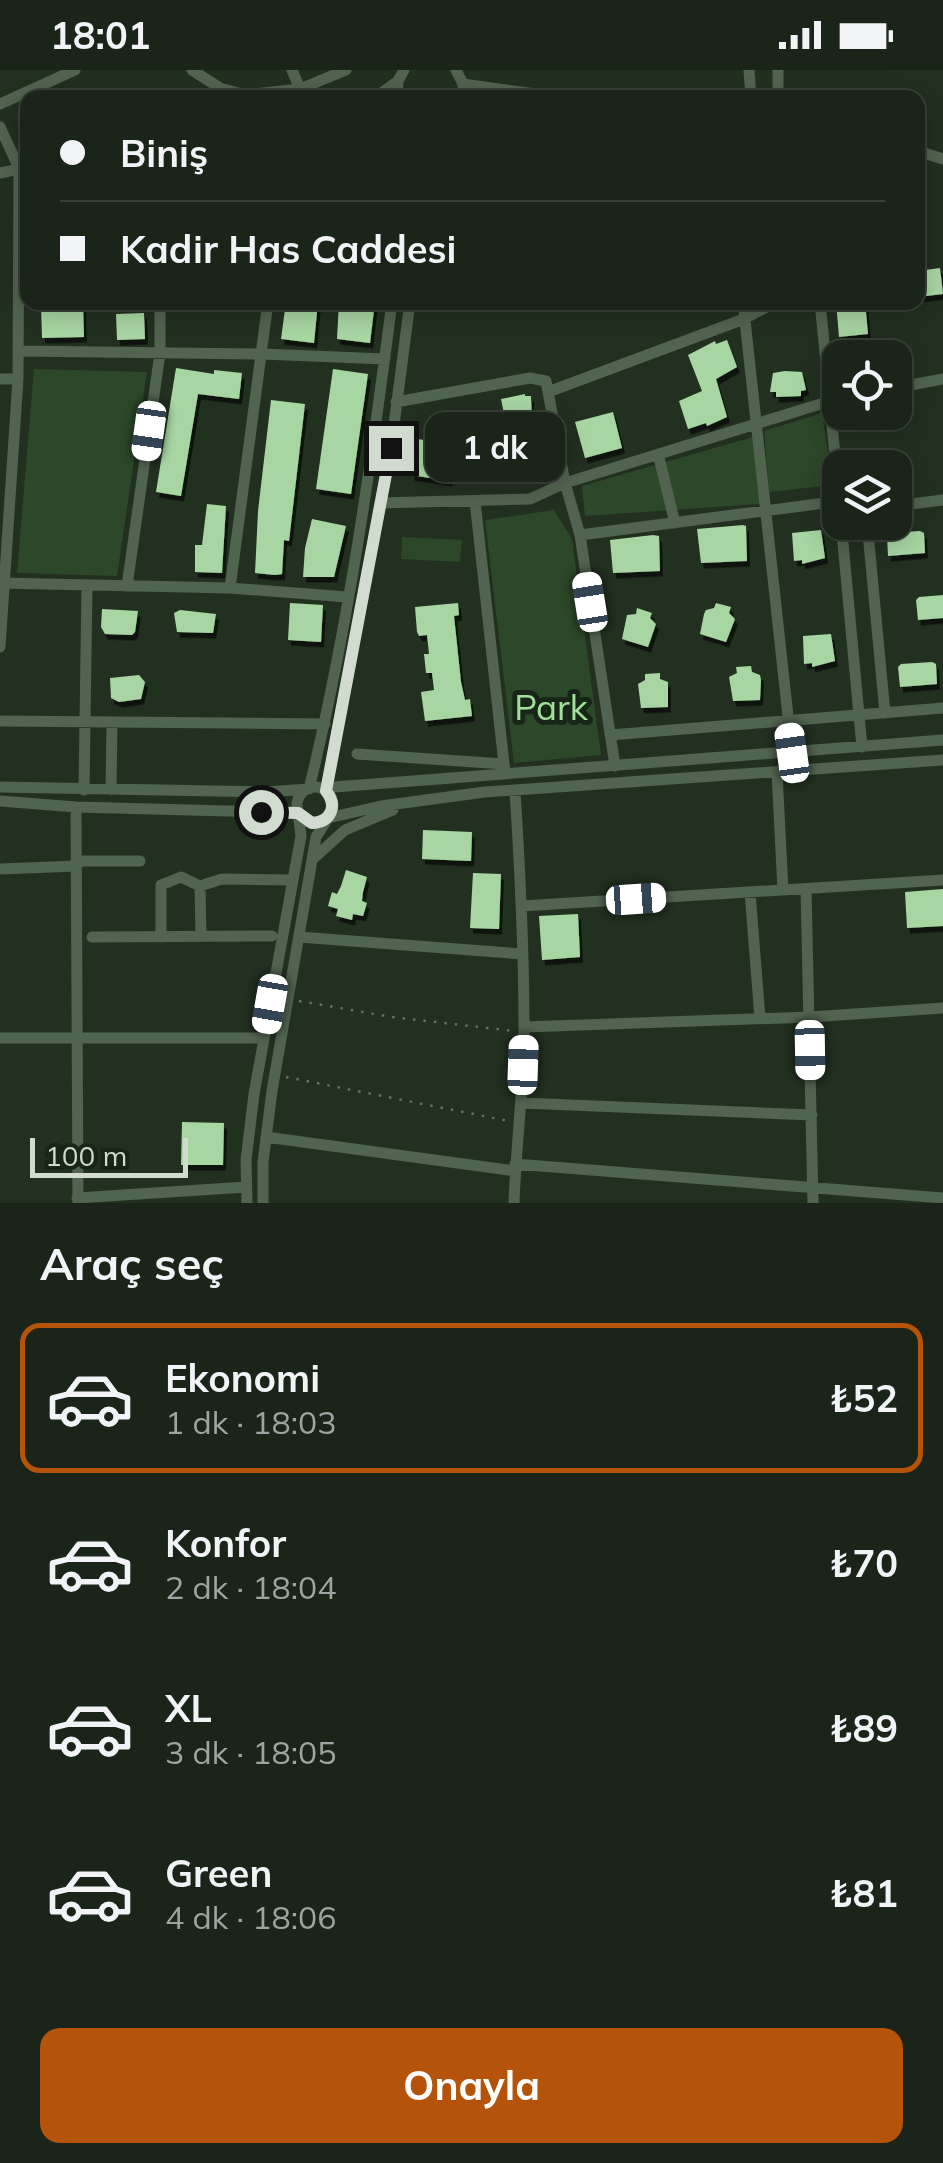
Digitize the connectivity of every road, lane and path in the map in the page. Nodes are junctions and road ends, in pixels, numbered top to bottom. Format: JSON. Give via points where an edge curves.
{"nodes":[{"id":1,"x":75,"y":70,"type":"edge"},
{"id":2,"x":192,"y":70,"type":"edge"},
{"id":3,"x":346,"y":70,"type":"edge"},
{"id":4,"x":462,"y":80,"type":"edge"},
{"id":5,"x":31,"y":90,"type":"edge"},
{"id":6,"x":226,"y":90,"type":"edge"},
{"id":7,"x":305,"y":90,"type":"edge"},
{"id":8,"x":508,"y":90,"type":"edge"},
{"id":9,"x":0,"y":128,"type":"edge"},
{"id":10,"x":20,"y":162,"type":"edge"},
{"id":11,"x":20,"y":278,"type":"edge"},
{"id":12,"x":160,"y":310,"type":"edge"},
{"id":13,"x":267,"y":310,"type":"edge"},
{"id":14,"x":391,"y":310,"type":"edge"},
{"id":15,"x":409,"y":310,"type":"edge"},
{"id":16,"x":743,"y":310,"type":"edge"},
{"id":17,"x":761,"y":310,"type":"edge"},
{"id":18,"x":821,"y":310,"type":"edge"},
{"id":19,"x":744,"y":319,"type":"junction"},
{"id":20,"x":826,"y":340,"type":"edge"},
{"id":21,"x":18,"y":352,"type":"junction"},
{"id":22,"x":160,"y":353,"type":"junction"},
{"id":23,"x":262,"y":354,"type":"junction"},
{"id":24,"x":385,"y":360,"type":"junction"},
{"id":25,"x":0,"y":379,"type":"edge"},
{"id":26,"x":18,"y":379,"type":"junction"},
{"id":27,"x":943,"y":379,"type":"edge"},
{"id":28,"x":912,"y":385,"type":"edge"},
{"id":29,"x":548,"y":392,"type":"junction"},
{"id":30,"x":396,"y":402,"type":"junction"},
{"id":31,"x":822,"y":402,"type":"edge"},
{"id":32,"x":754,"y":423,"type":"junction"},
{"id":33,"x":658,"y":454,"type":"junction"},
{"id":34,"x":565,"y":483,"type":"junction"},
{"id":35,"x":943,"y":500,"type":"edge"},
{"id":36,"x":475,"y":501,"type":"junction"},
{"id":37,"x":380,"y":503,"type":"junction"},
{"id":38,"x":822,"y":504,"type":"edge"},
{"id":39,"x":912,"y":504,"type":"edge"},
{"id":40,"x":766,"y":509,"type":"junction"},
{"id":41,"x":675,"y":523,"type":"junction"},
{"id":42,"x":580,"y":536,"type":"junction"},
{"id":43,"x":844,"y":540,"type":"edge"},
{"id":44,"x":869,"y":540,"type":"edge"},
{"id":45,"x":3,"y":584,"type":"edge"},
{"id":46,"x":87,"y":585,"type":"junction"},
{"id":47,"x":127,"y":586,"type":"junction"},
{"id":48,"x":230,"y":588,"type":"junction"},
{"id":49,"x":347,"y":597,"type":"junction"},
{"id":50,"x":0,"y":647,"type":"edge"},
{"id":51,"x":943,"y":708,"type":"edge"},
{"id":52,"x":886,"y":713,"type":"junction"},
{"id":53,"x":860,"y":715,"type":"junction"},
{"id":54,"x":787,"y":721,"type":"junction"},
{"id":55,"x":0,"y":722,"type":"edge"},
{"id":56,"x":85,"y":722,"type":"junction"},
{"id":57,"x":112,"y":722,"type":"junction"},
{"id":58,"x":325,"y":724,"type":"junction"},
{"id":59,"x":610,"y":735,"type":"junction"},
{"id":60,"x":943,"y":740,"type":"edge"},
{"id":61,"x":862,"y":747,"type":"junction"},
{"id":62,"x":792,"y":753,"type":"junction"},
{"id":63,"x":357,"y":754,"type":"dead end"},
{"id":64,"x":943,"y":760,"type":"edge"},
{"id":65,"x":615,"y":766,"type":"junction"},
{"id":66,"x":504,"y":768,"type":"junction"},
{"id":67,"x":777,"y":773,"type":"junction"},
{"id":68,"x":0,"y":788,"type":"edge"},
{"id":69,"x":321,"y":789,"type":"junction"},
{"id":70,"x":84,"y":790,"type":"junction"},
{"id":71,"x":111,"y":790,"type":"junction"},
{"id":72,"x":515,"y":790,"type":"junction"},
{"id":73,"x":422,"y":800,"type":"junction"},
{"id":74,"x":0,"y":801,"type":"edge"},
{"id":75,"x":76,"y":806,"type":"junction"},
{"id":76,"x":298,"y":813,"type":"junction"},
{"id":77,"x":328,"y":818,"type":"junction"},
{"id":78,"x":312,"y":858,"type":"junction"},
{"id":79,"x":140,"y":860,"type":"dead end"},
{"id":80,"x":77,"y":864,"type":"junction"},
{"id":81,"x":0,"y":869,"type":"edge"},
{"id":82,"x":292,"y":880,"type":"junction"},
{"id":83,"x":943,"y":880,"type":"edge"},
{"id":84,"x":200,"y":886,"type":"junction"},
{"id":85,"x":806,"y":888,"type":"junction"},
{"id":86,"x":782,"y":890,"type":"junction"},
{"id":87,"x":750,"y":892,"type":"junction"},
{"id":88,"x":522,"y":906,"type":"junction"},
{"id":89,"x":201,"y":936,"type":"junction"},
{"id":90,"x":272,"y":936,"type":"dead end"},
{"id":91,"x":92,"y":937,"type":"dead end"},
{"id":92,"x":160,"y":937,"type":"junction"},
{"id":93,"x":299,"y":937,"type":"junction"},
{"id":94,"x":522,"y":954,"type":"junction"},
{"id":95,"x":288,"y":999,"type":"junction"},
{"id":96,"x":943,"y":1008,"type":"edge"},
{"id":97,"x":810,"y":1017,"type":"junction"},
{"id":98,"x":760,"y":1018,"type":"junction"},
{"id":99,"x":524,"y":1027,"type":"junction"},
{"id":100,"x":0,"y":1038,"type":"edge"},
{"id":101,"x":264,"y":1038,"type":"junction"},
{"id":102,"x":75,"y":1040,"type":"junction"},
{"id":103,"x":274,"y":1075,"type":"junction"},
{"id":104,"x":522,"y":1103,"type":"junction"},
{"id":105,"x":812,"y":1115,"type":"junction"},
{"id":106,"x":522,"y":1124,"type":"junction"},
{"id":107,"x":266,"y":1138,"type":"junction"},
{"id":108,"x":515,"y":1168,"type":"junction"},
{"id":109,"x":812,"y":1186,"type":"junction"},
{"id":110,"x":246,"y":1187,"type":"junction"},
{"id":111,"x":943,"y":1198,"type":"edge"},
{"id":112,"x":77,"y":1200,"type":"edge"},
{"id":113,"x":247,"y":1203,"type":"edge"},
{"id":114,"x":263,"y":1203,"type":"edge"},
{"id":115,"x":514,"y":1203,"type":"edge"},
{"id":116,"x":813,"y":1203,"type":"edge"}],
"edges":[{"from":1,"to":5,"type":"street"},
{"from":2,"to":6,"type":"street"},
{"from":3,"to":7,"type":"street"},
{"from":4,"to":8,"type":"street"},
{"from":9,"to":10,"type":"street"},
{"from":11,"to":21,"type":"street"},
{"from":12,"to":22,"type":"street"},
{"from":13,"to":23,"type":"street"},
{"from":14,"to":24,"type":"street"},
{"from":15,"to":30,"type":"street"},
{"from":16,"to":19,"type":"street"},
{"from":17,"to":19,"type":"street"},
{"from":18,"to":20,"type":"street"},
{"from":19,"to":29,"type":"street"},
{"from":19,"to":32,"type":"street"},
{"from":21,"to":22,"type":"street"},
{"from":21,"to":26,"type":"street"},
{"from":22,"to":23,"type":"street"},
{"from":22,"to":47,"type":"street"},
{"from":23,"to":24,"type":"street"},
{"from":23,"to":48,"type":"street"},
{"from":24,"to":49,"type":"street"},
{"from":25,"to":26,"type":"street"},
{"from":26,"to":45,"type":"street"},
{"from":27,"to":28,"type":"street"},
{"from":29,"to":30,"type":"street","via":[[546,381],[530,378]]},
{"from":29,"to":34,"type":"street"},
{"from":30,"to":37,"type":"street"},
{"from":31,"to":32,"type":"street"},
{"from":32,"to":33,"type":"street"},
{"from":32,"to":40,"type":"street"},
{"from":33,"to":34,"type":"street"},
{"from":33,"to":41,"type":"street"},
{"from":34,"to":36,"type":"street","via":[[530,499]]},
{"from":34,"to":42,"type":"street"},
{"from":35,"to":39,"type":"street"},
{"from":36,"to":37,"type":"street"},
{"from":36,"to":66,"type":"street"},
{"from":37,"to":69,"type":"street"},
{"from":38,"to":40,"type":"street"},
{"from":40,"to":41,"type":"street"},
{"from":40,"to":54,"type":"street"},
{"from":41,"to":42,"type":"street"},
{"from":42,"to":59,"type":"street"},
{"from":43,"to":53,"type":"street"},
{"from":44,"to":52,"type":"street"},
{"from":45,"to":46,"type":"street"},
{"from":45,"to":50,"type":"street"},
{"from":46,"to":47,"type":"street"},
{"from":46,"to":56,"type":"street"},
{"from":47,"to":48,"type":"street"},
{"from":48,"to":49,"type":"street"},
{"from":49,"to":58,"type":"street"},
{"from":51,"to":52,"type":"street"},
{"from":52,"to":53,"type":"street"},
{"from":53,"to":54,"type":"street"},
{"from":53,"to":61,"type":"street"},
{"from":54,"to":59,"type":"street"},
{"from":54,"to":62,"type":"street"},
{"from":55,"to":56,"type":"street"},
{"from":56,"to":57,"type":"street"},
{"from":56,"to":70,"type":"street"},
{"from":57,"to":58,"type":"street"},
{"from":57,"to":71,"type":"street"},
{"from":58,"to":69,"type":"street"},
{"from":59,"to":65,"type":"street"},
{"from":60,"to":61,"type":"street"},
{"from":61,"to":62,"type":"street"},
{"from":62,"to":65,"type":"street"},
{"from":63,"to":66,"type":"street"},
{"from":64,"to":67,"type":"street"},
{"from":65,"to":66,"type":"street"},
{"from":66,"to":69,"type":"street"},
{"from":67,"to":72,"type":"street"},
{"from":67,"to":86,"type":"street"},
{"from":68,"to":70,"type":"street"},
{"from":69,"to":71,"type":"street"},
{"from":69,"to":76,"type":"street","via":[[300,796]]},
{"from":69,"to":77,"type":"street","via":[[333,807]]},
{"from":70,"to":71,"type":"street"},
{"from":72,"to":73,"type":"street"},
{"from":72,"to":88,"type":"street"},
{"from":73,"to":77,"type":"street"},
{"from":73,"to":78,"type":"street","via":[[351,826]]},
{"from":74,"to":75,"type":"street"},
{"from":75,"to":76,"type":"street"},
{"from":75,"to":80,"type":"street"},
{"from":76,"to":77,"type":"street","via":[[312,823]]},
{"from":76,"to":82,"type":"street","via":[[301,836]]},
{"from":77,"to":78,"type":"street"},
{"from":78,"to":93,"type":"street"},
{"from":79,"to":80,"type":"street"},
{"from":80,"to":81,"type":"street"},
{"from":80,"to":102,"type":"street"},
{"from":82,"to":84,"type":"street","via":[[222,878]]},
{"from":82,"to":101,"type":"street"},
{"from":83,"to":85,"type":"street"},
{"from":84,"to":89,"type":"street"},
{"from":84,"to":92,"type":"street","via":[[181,876],[161,885]]},
{"from":85,"to":86,"type":"street"},
{"from":85,"to":97,"type":"street"},
{"from":86,"to":87,"type":"street"},
{"from":87,"to":88,"type":"street"},
{"from":87,"to":98,"type":"street"},
{"from":88,"to":94,"type":"street"},
{"from":89,"to":90,"type":"street"},
{"from":89,"to":92,"type":"street"},
{"from":91,"to":92,"type":"street"},
{"from":93,"to":94,"type":"street"},
{"from":93,"to":95,"type":"street"},
{"from":94,"to":99,"type":"street"},
{"from":95,"to":99,"type":"path","via":[[505,1031]]},
{"from":95,"to":103,"type":"street"},
{"from":96,"to":97,"type":"street"},
{"from":97,"to":98,"type":"street"},
{"from":97,"to":105,"type":"street"},
{"from":98,"to":99,"type":"street"},
{"from":99,"to":104,"type":"street"},
{"from":100,"to":102,"type":"street"},
{"from":101,"to":102,"type":"street"},
{"from":101,"to":110,"type":"street"},
{"from":102,"to":112,"type":"street"},
{"from":103,"to":106,"type":"path"},
{"from":103,"to":107,"type":"street"},
{"from":104,"to":105,"type":"street"},
{"from":104,"to":106,"type":"street"},
{"from":105,"to":109,"type":"street"},
{"from":106,"to":108,"type":"street"},
{"from":107,"to":108,"type":"street"},
{"from":107,"to":114,"type":"street"},
{"from":108,"to":109,"type":"street"},
{"from":108,"to":115,"type":"street"},
{"from":109,"to":111,"type":"street"},
{"from":109,"to":116,"type":"street"},
{"from":110,"to":112,"type":"street"},
{"from":110,"to":113,"type":"street"}]}
